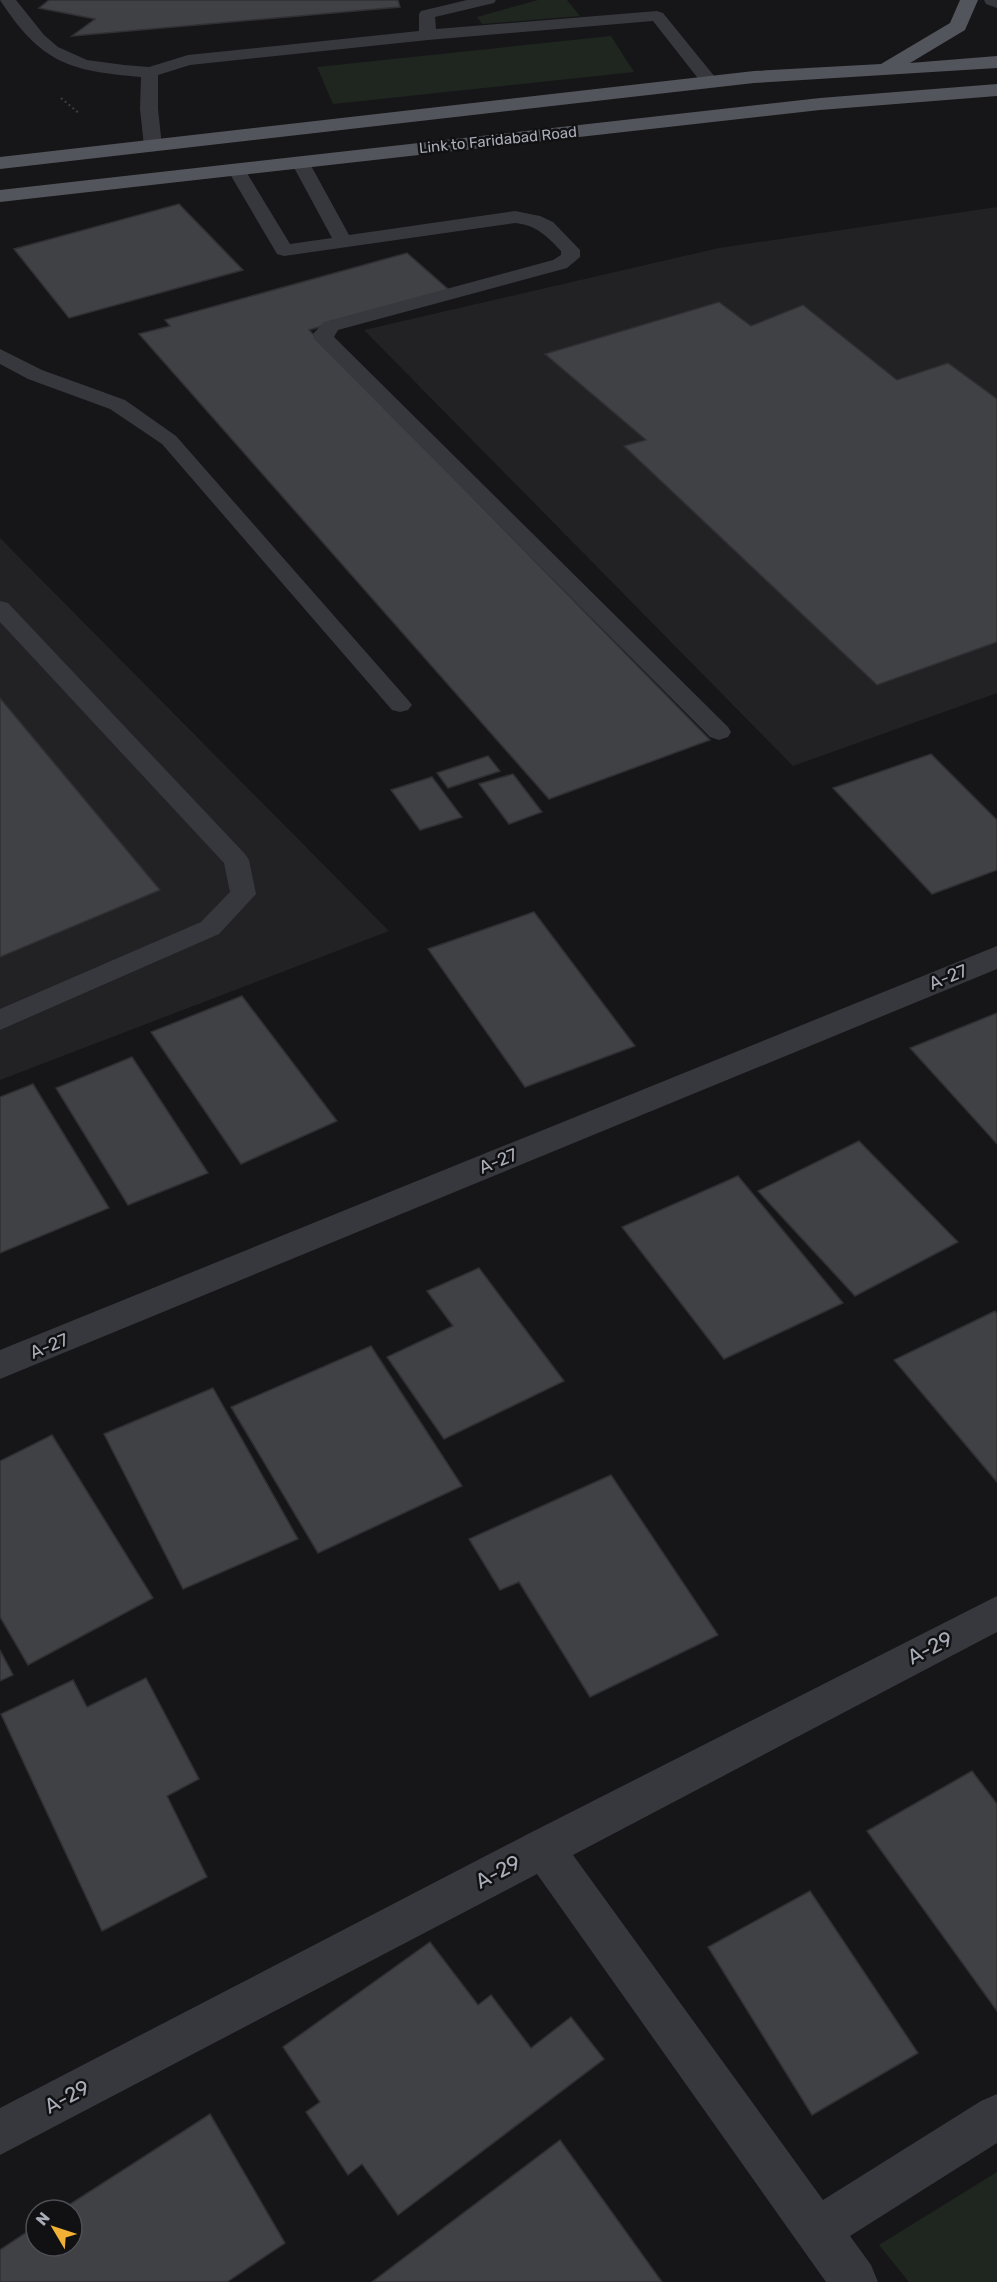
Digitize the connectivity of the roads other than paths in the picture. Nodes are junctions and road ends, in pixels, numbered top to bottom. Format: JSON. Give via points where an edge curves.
{"nodes":[{"id":1,"x":8,"y":0,"type":"edge"},
{"id":2,"x":488,"y":0,"type":"edge"},
{"id":3,"x":635,"y":0,"type":"edge"},
{"id":4,"x":969,"y":0,"type":"edge"},
{"id":5,"x":657,"y":16,"type":"junction"},
{"id":6,"x":428,"y":35,"type":"junction"},
{"id":7,"x":997,"y":62,"type":"edge"},
{"id":8,"x":885,"y":70,"type":"junction"},
{"id":9,"x":150,"y":72,"type":"junction"},
{"id":10,"x":710,"y":82,"type":"junction"},
{"id":11,"x":997,"y":90,"type":"edge"},
{"id":12,"x":153,"y":146,"type":"junction"},
{"id":13,"x":300,"y":162,"type":"junction"},
{"id":14,"x":0,"y":163,"type":"edge"},
{"id":15,"x":236,"y":170,"type":"junction"},
{"id":16,"x":0,"y":196,"type":"edge"},
{"id":17,"x":344,"y":241,"type":"junction"},
{"id":18,"x":0,"y":355,"type":"edge"},
{"id":19,"x":0,"y":608,"type":"edge"},
{"id":20,"x":400,"y":705,"type":"dead end"},
{"id":21,"x":719,"y":732,"type":"dead end"},
{"id":22,"x":997,"y":957,"type":"edge"},
{"id":23,"x":0,"y":1020,"type":"edge"},
{"id":24,"x":0,"y":1365,"type":"edge"},
{"id":25,"x":997,"y":1613,"type":"edge"},
{"id":26,"x":543,"y":1848,"type":"junction"},
{"id":27,"x":997,"y":2116,"type":"edge"},
{"id":28,"x":0,"y":2132,"type":"edge"},
{"id":29,"x":817,"y":2230,"type":"junction"},
{"id":30,"x":854,"y":2282,"type":"edge"}],
"edges":[{"from":1,"to":9,"type":"lane","via":[[28,30],[61,58],[93,69]]},
{"from":2,"to":6,"type":"lane","via":[[427,14]]},
{"from":3,"to":5,"type":"lane"},
{"from":4,"to":8,"type":"main road","via":[[958,26]]},
{"from":5,"to":6,"type":"lane"},
{"from":5,"to":10,"type":"lane"},
{"from":6,"to":9,"type":"lane","via":[[188,60]]},
{"from":7,"to":8,"type":"main road","name":"Link to Faridabad Road"},
{"from":8,"to":10,"type":"main road","name":"Link to Faridabad Road"},
{"from":9,"to":12,"type":"lane"},
{"from":10,"to":12,"type":"main road","name":"Link to Faridabad Road"},
{"from":11,"to":13,"type":"main road","name":"Link to Faridabad Road","via":[[808,105]]},
{"from":12,"to":14,"type":"main road","name":"Link to Faridabad Road"},
{"from":13,"to":15,"type":"main road","name":"Link to Faridabad Road"},
{"from":13,"to":17,"type":"lane"},
{"from":15,"to":16,"type":"main road","name":"Link to Faridabad Road"},
{"from":15,"to":17,"type":"lane","via":[[284,250]]},
{"from":17,"to":21,"type":"lane","via":[[515,217],[545,223],[571,249],[570,257],[560,264],[331,326],[323,334],[324,339]]},
{"from":18,"to":20,"type":"lane","via":[[50,382],[99,396],[140,417],[168,440]]},
{"from":19,"to":23,"type":"lane","via":[[236,860],[243,894],[210,928]]},
{"from":22,"to":24,"type":"street","name":"A-27"},
{"from":25,"to":26,"type":"street","name":"A-29"},
{"from":26,"to":28,"type":"street","name":"A-29"},
{"from":26,"to":29,"type":"street"},
{"from":27,"to":29,"type":"street"},
{"from":29,"to":30,"type":"street"}]}
